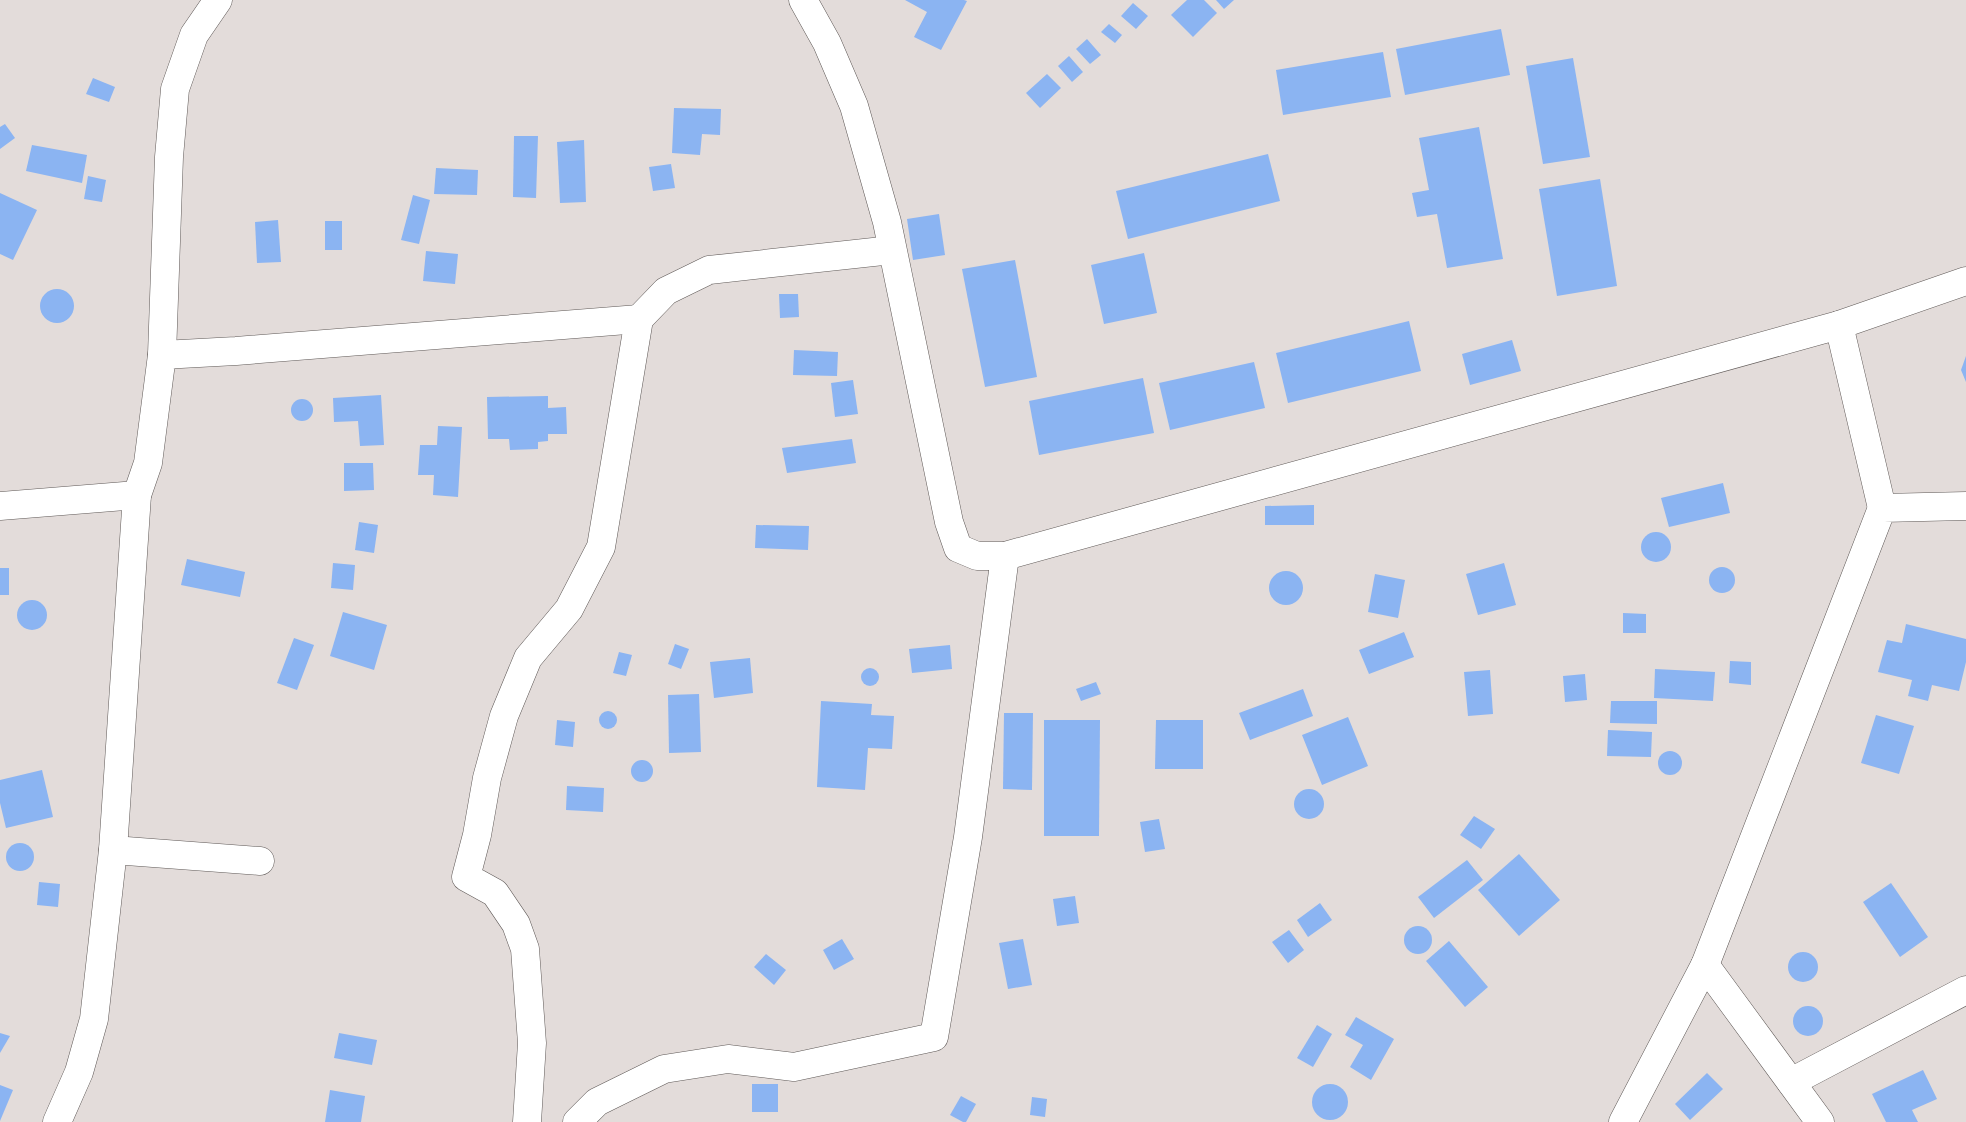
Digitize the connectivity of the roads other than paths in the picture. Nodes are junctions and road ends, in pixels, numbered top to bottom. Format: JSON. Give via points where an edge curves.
{"nodes":[{"id":1,"x":218,"y":0,"type":"edge"},
{"id":2,"x":803,"y":0,"type":"edge"},
{"id":3,"x":892,"y":250,"type":"junction"},
{"id":4,"x":1966,"y":281,"type":"edge"},
{"id":5,"x":639,"y":319,"type":"junction"},
{"id":6,"x":1839,"y":325,"type":"junction"},
{"id":7,"x":162,"y":355,"type":"junction"},
{"id":8,"x":137,"y":495,"type":"junction"},
{"id":9,"x":0,"y":506,"type":"edge"},
{"id":10,"x":1966,"y":506,"type":"edge"},
{"id":11,"x":1882,"y":508,"type":"junction"},
{"id":12,"x":1005,"y":556,"type":"junction"},
{"id":13,"x":113,"y":850,"type":"junction"},
{"id":14,"x":260,"y":861,"type":"dead end"},
{"id":15,"x":1705,"y":966,"type":"junction"},
{"id":16,"x":1966,"y":990,"type":"edge"},
{"id":17,"x":1791,"y":1082,"type":"junction"},
{"id":18,"x":57,"y":1122,"type":"edge"},
{"id":19,"x":527,"y":1122,"type":"edge"},
{"id":20,"x":577,"y":1122,"type":"edge"},
{"id":21,"x":1623,"y":1122,"type":"edge"},
{"id":22,"x":1820,"y":1122,"type":"edge"}],
"edges":[{"from":1,"to":7,"type":"street","via":[[194,36],[176,89]]},
{"from":2,"to":3,"type":"street","via":[[827,43],[854,106]]},
{"from":3,"to":5,"type":"street","via":[[709,270],[666,291]]},
{"from":3,"to":12,"type":"street","via":[[948,522],[958,548],[978,556]]},
{"from":4,"to":6,"type":"street"},
{"from":5,"to":7,"type":"street"},
{"from":5,"to":19,"type":"street","via":[[600,547],[569,609],[528,658],[504,716],[466,877],[494,893],[516,924],[525,949],[532,1043]]},
{"from":6,"to":11,"type":"street"},
{"from":6,"to":12,"type":"street"},
{"from":7,"to":8,"type":"street","via":[[148,463]]},
{"from":8,"to":9,"type":"street"},
{"from":8,"to":13,"type":"street"},
{"from":10,"to":11,"type":"street"},
{"from":11,"to":15,"type":"street"},
{"from":12,"to":20,"type":"street","via":[[968,837],[934,1037],[794,1068],[728,1058],[664,1069],[597,1102]]},
{"from":13,"to":14,"type":"street"},
{"from":13,"to":18,"type":"street","via":[[94,1019],[79,1072]]},
{"from":15,"to":17,"type":"street"},
{"from":15,"to":21,"type":"street"},
{"from":16,"to":17,"type":"street"},
{"from":17,"to":22,"type":"street"}]}
